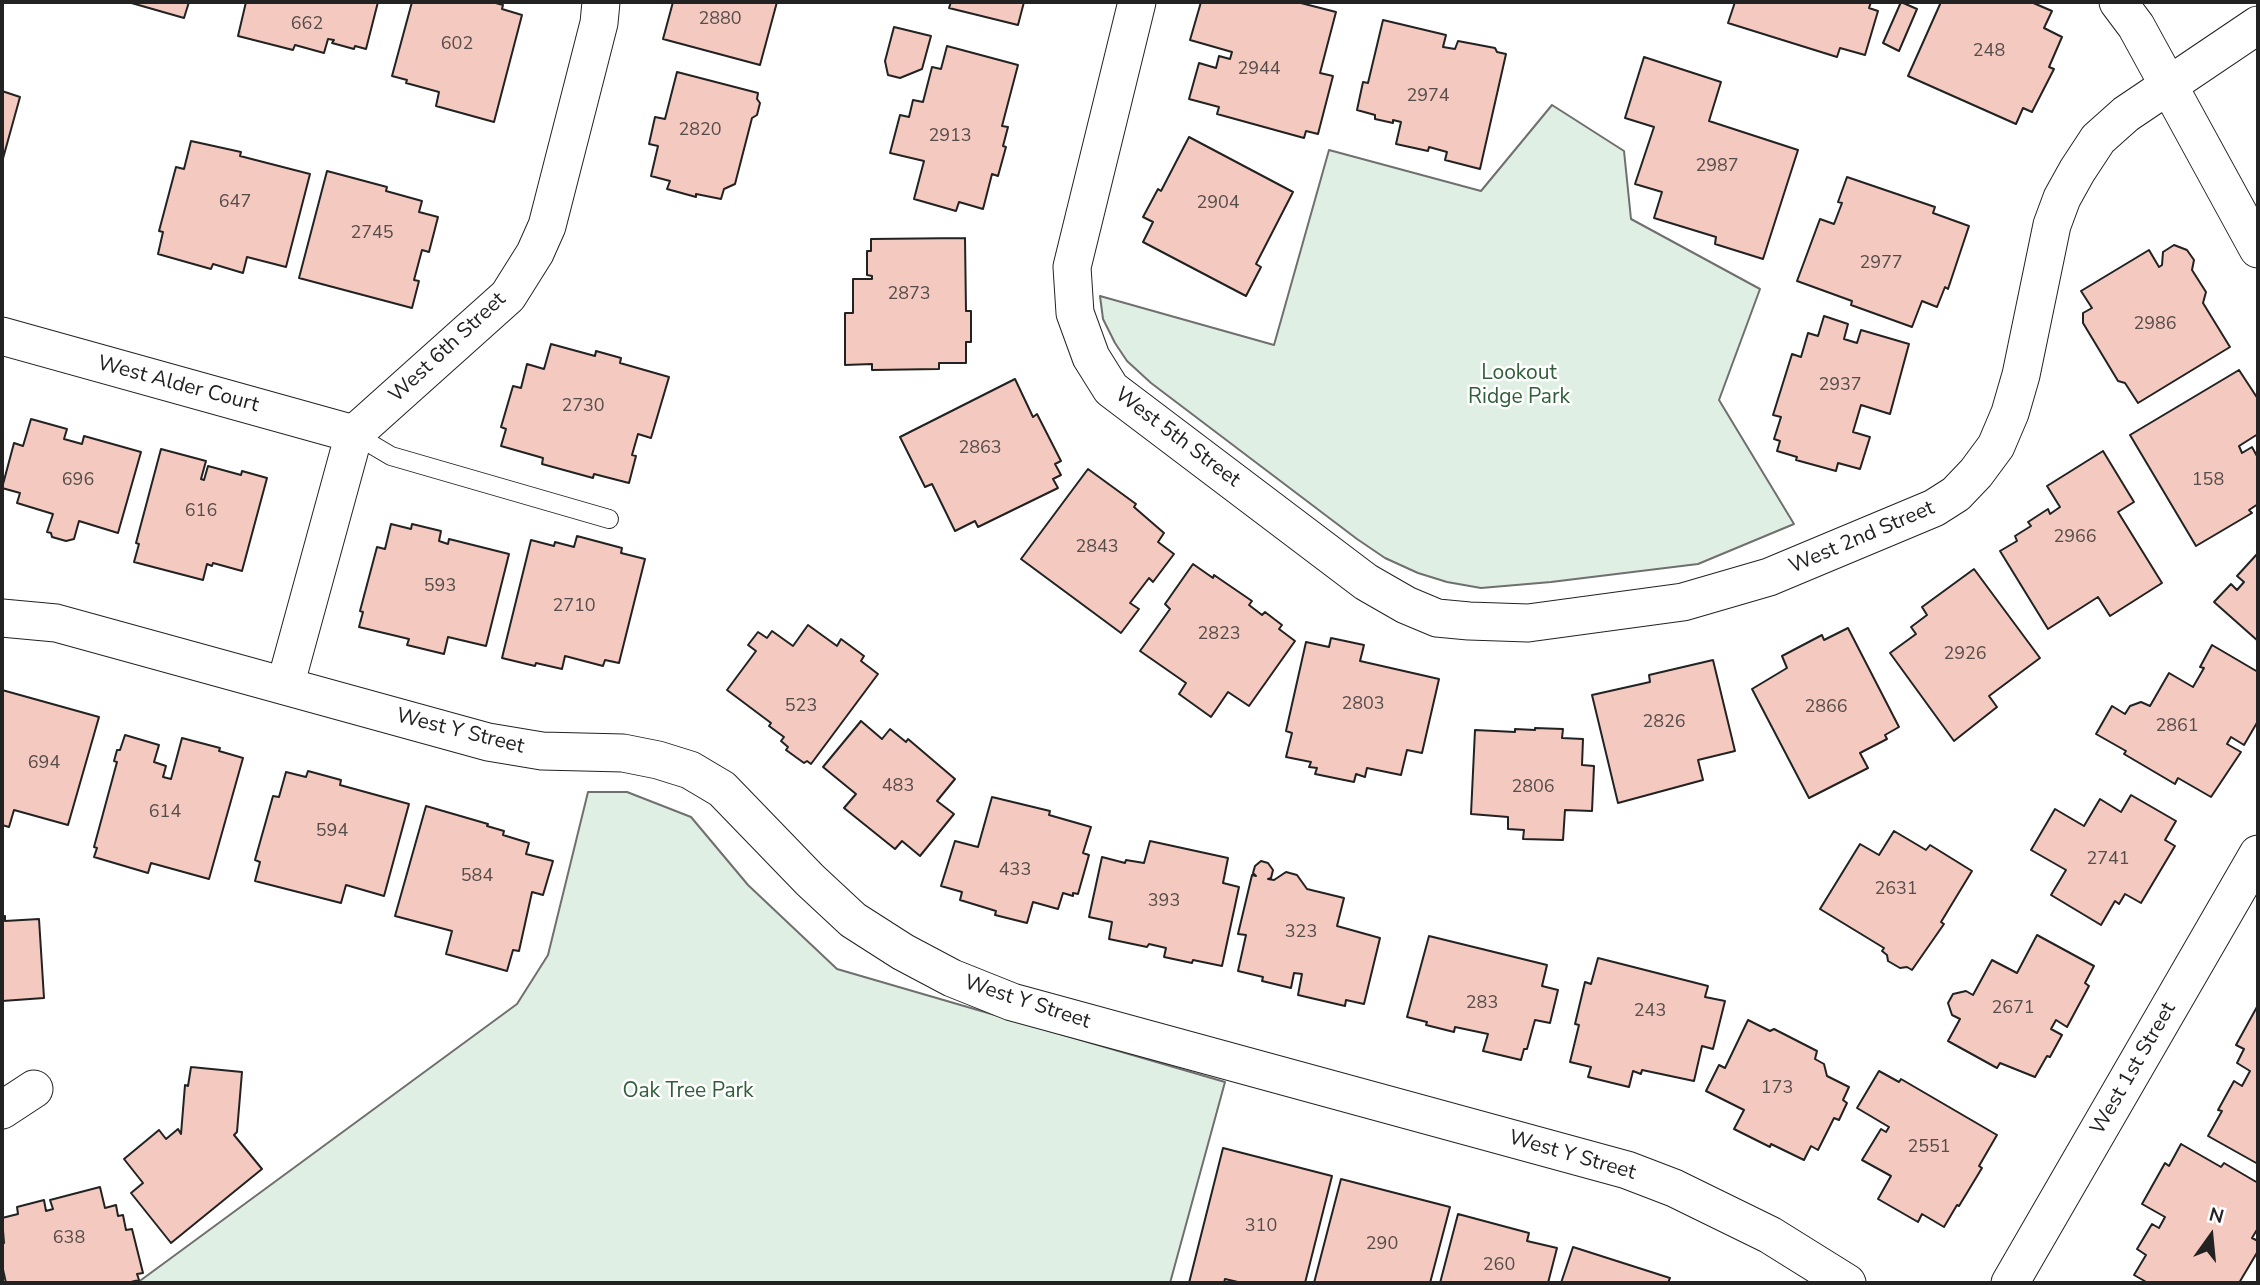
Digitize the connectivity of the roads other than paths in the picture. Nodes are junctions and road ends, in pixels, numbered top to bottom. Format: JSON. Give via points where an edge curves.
{"nodes":[{"id":1,"x":601,"y":2,"type":"edge"},
{"id":2,"x":1137,"y":2,"type":"edge"},
{"id":3,"x":2118,"y":2,"type":"edge"},
{"id":4,"x":2258,"y":25,"type":"edge"},
{"id":5,"x":2168,"y":86,"type":"junction"},
{"id":6,"x":2258,"y":248,"type":"edge"},
{"id":7,"x":2,"y":336,"type":"edge"},
{"id":8,"x":354,"y":434,"type":"junction"},
{"id":9,"x":609,"y":519,"type":"dead end"},
{"id":10,"x":2,"y":618,"type":"edge"},
{"id":11,"x":1437,"y":618,"type":"joint"},
{"id":12,"x":285,"y":686,"type":"junction"},
{"id":13,"x":2258,"y":854,"type":"edge"},
{"id":14,"x":34,"y":1089,"type":"dead end"},
{"id":15,"x":2,"y":1110,"type":"edge"},
{"id":16,"x":1847,"y":1283,"type":"edge"},
{"id":17,"x":2010,"y":1283,"type":"edge"}],
"edges":[{"from":1,"to":8,"type":"street","name":"West 6th Street","via":[[547,226],[535,253],[508,296]]},
{"from":2,"to":11,"type":"street","name":"West 5th Street","via":[[1072,267],[1075,313],[1091,357],[1111,389],[1366,582]]},
{"from":3,"to":5,"type":"street"},
{"from":4,"to":5,"type":"street","name":"West 2nd Street"},
{"from":5,"to":6,"type":"street"},
{"from":5,"to":11,"type":"street","name":"West 2nd Street","via":[[2098,139],[2062,198],[2010,413],[1996,446],[1956,494],[1934,508],[1769,577],[1683,602],[1528,623]]},
{"from":7,"to":8,"type":"street","name":"West Alder Court"},
{"from":8,"to":9,"type":"lane","via":[[391,456]]},
{"from":8,"to":12,"type":"street"},
{"from":10,"to":12,"type":"street","name":"West Y Street","via":[[56,623]]},
{"from":12,"to":16,"type":"street","name":"West Y Street","via":[[488,742],[542,751],[623,753],[690,770],[722,789],[853,920],[952,978],[1012,1002],[1627,1170],[1770,1235]]},
{"from":13,"to":17,"type":"street","name":"West 1st Street"},
{"from":14,"to":15,"type":"street"}]}
